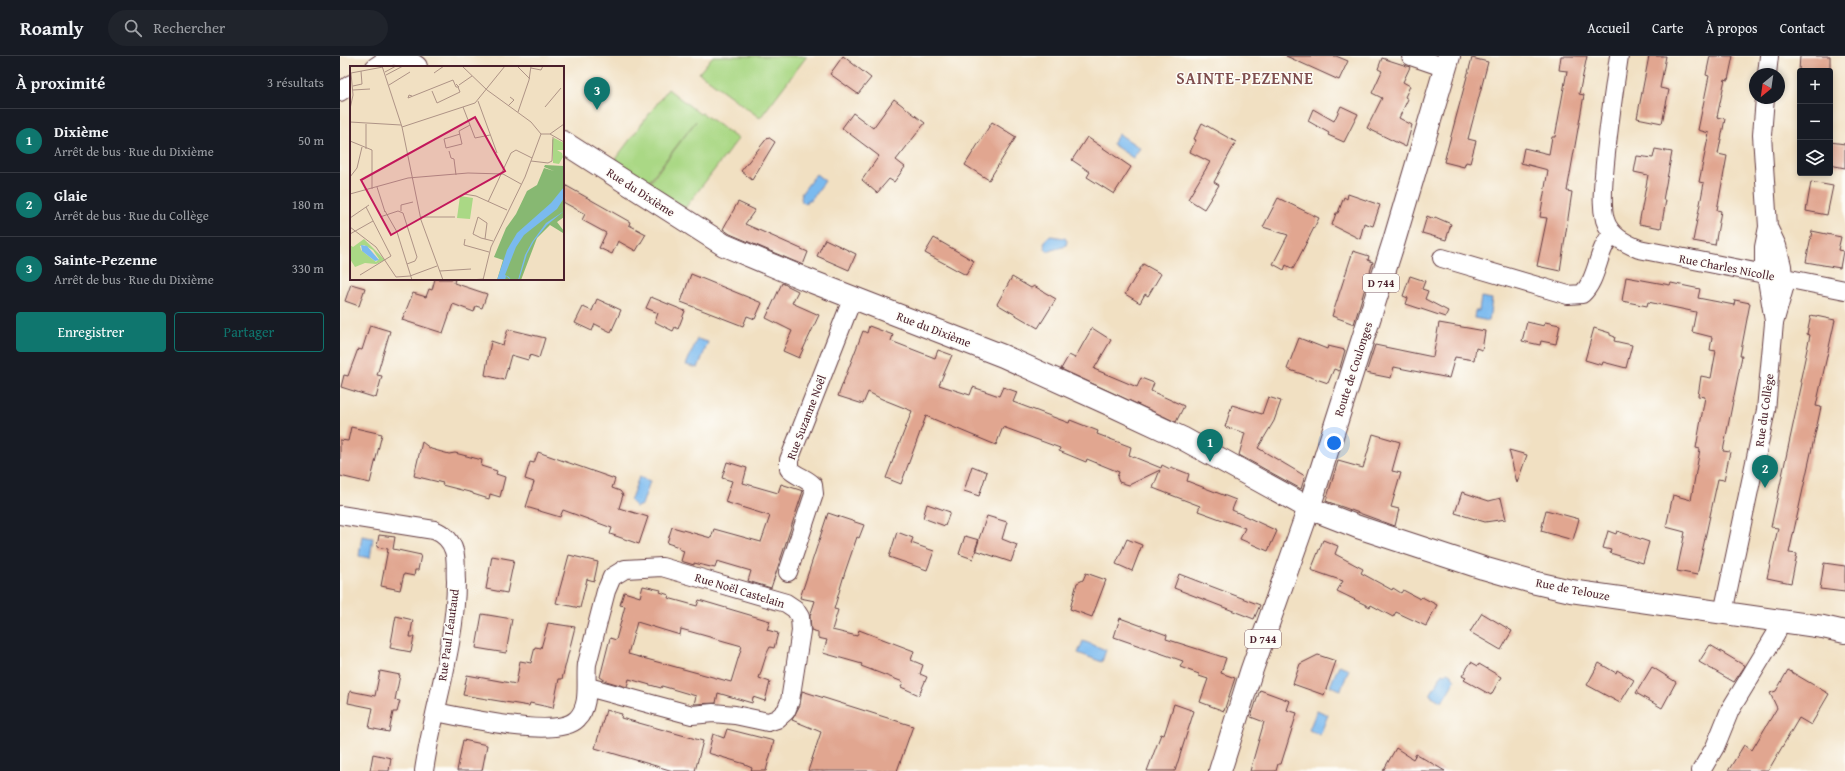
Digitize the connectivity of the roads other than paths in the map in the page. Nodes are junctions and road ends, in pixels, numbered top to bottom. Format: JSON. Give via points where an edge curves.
{"nodes":[{"id":1,"x":391,"y":56,"type":"edge"},
{"id":2,"x":400,"y":56,"type":"edge"},
{"id":3,"x":1410,"y":56,"type":"edge"},
{"id":4,"x":1619,"y":56,"type":"edge"},
{"id":5,"x":1769,"y":56,"type":"edge"},
{"id":6,"x":1447,"y":62,"type":"edge"},
{"id":7,"x":377,"y":66,"type":"edge"},
{"id":8,"x":415,"y":66,"type":"edge"},
{"id":9,"x":1768,"y":68,"type":"edge"},
{"id":10,"x":350,"y":85,"type":"edge"},
{"id":11,"x":340,"y":92,"type":"edge"},
{"id":12,"x":1765,"y":104,"type":"edge"},
{"id":13,"x":564,"y":143,"type":"edge"},
{"id":14,"x":1768,"y":227,"type":"junction"},
{"id":15,"x":1613,"y":233,"type":"junction"},
{"id":16,"x":1442,"y":258,"type":"dead end"},
{"id":17,"x":1765,"y":275,"type":"junction"},
{"id":18,"x":1784,"y":278,"type":"junction"},
{"id":19,"x":1845,"y":290,"type":"edge"},
{"id":20,"x":853,"y":297,"type":"junction"},
{"id":21,"x":1774,"y":322,"type":"junction"},
{"id":22,"x":1310,"y":508,"type":"junction"},
{"id":23,"x":340,"y":515,"type":"edge"},
{"id":24,"x":788,"y":572,"type":"dead end"},
{"id":25,"x":1723,"y":613,"type":"junction"},
{"id":26,"x":1779,"y":621,"type":"junction"},
{"id":27,"x":1845,"y":632,"type":"edge"},
{"id":28,"x":588,"y":687,"type":"junction"},
{"id":29,"x":436,"y":712,"type":"junction"},
{"id":30,"x":424,"y":771,"type":"edge"},
{"id":31,"x":1220,"y":771,"type":"edge"},
{"id":32,"x":1701,"y":771,"type":"edge"}],
"edges":[{"from":1,"to":7,"type":"street"},
{"from":2,"to":8,"type":"street"},
{"from":3,"to":6,"type":"street"},
{"from":4,"to":15,"type":"street","name":"Rue Charles Nicolle","via":[[1606,145],[1602,205],[1606,222]]},
{"from":5,"to":9,"type":"street"},
{"from":6,"to":22,"type":"street","name":"Route de Coulonges","number":"D 744"},
{"from":10,"to":11,"type":"street"},
{"from":12,"to":14,"type":"street","name":"Rue du Collège","via":[[1762,135]]},
{"from":13,"to":20,"type":"street","name":"Rue du Dixième","via":[[724,245]]},
{"from":14,"to":17,"type":"street","name":"Rue du Collège","via":[[1764,247]]},
{"from":14,"to":18,"type":"street","name":"Rue du Collège","via":[[1777,246]]},
{"from":15,"to":16,"type":"street","via":[[1600,254],[1590,287],[1582,294],[1568,295]]},
{"from":15,"to":17,"type":"street","name":"Rue Charles Nicolle","via":[[1623,242],[1639,249]]},
{"from":17,"to":18,"type":"street","name":"Rue Charles Nicolle"},
{"from":17,"to":21,"type":"street","name":"Rue du Collège"},
{"from":18,"to":19,"type":"street","name":"Rue Charles Nicolle"},
{"from":18,"to":21,"type":"street","name":"Rue du Collège","via":[[1783,297]]},
{"from":20,"to":22,"type":"street","name":"Rue du Dixième","via":[[1003,356],[1107,403],[1182,438]]},
{"from":20,"to":24,"type":"street","name":"Rue Suzanne Noël","via":[[789,460],[788,469],[813,485],[814,494]]},
{"from":21,"to":25,"type":"street","name":"Rue du Collège","via":[[1766,410]]},
{"from":22,"to":25,"type":"street","name":"Rue de Telouze","via":[[1358,527],[1532,582],[1571,591]]},
{"from":22,"to":31,"type":"street","name":"Route de Coulonges","number":"D 744","via":[[1251,672]]},
{"from":23,"to":29,"type":"street","name":"Rue Paul Léautaud","via":[[434,530],[442,533],[450,541],[455,556],[456,594]]},
{"from":25,"to":26,"type":"street","name":"Rue de Telouze"},
{"from":26,"to":27,"type":"street","name":"Rue de Telouze"},
{"from":26,"to":32,"type":"street","via":[[1776,634],[1730,710],[1716,747]]},
{"from":28,"to":28,"type":"street","name":"Rue Noël Castelain","via":[[587,664],[606,591],[612,577],[625,569],[662,566],[786,603],[795,609],[800,617],[801,631],[790,701],[782,715],[768,722],[735,715],[692,715]]},
{"from":28,"to":29,"type":"street","name":"Rue Noël Castelain","via":[[581,713],[576,720],[554,727],[510,727]]},
{"from":29,"to":30,"type":"street","name":"Rue Paul Léautaud"}]}
